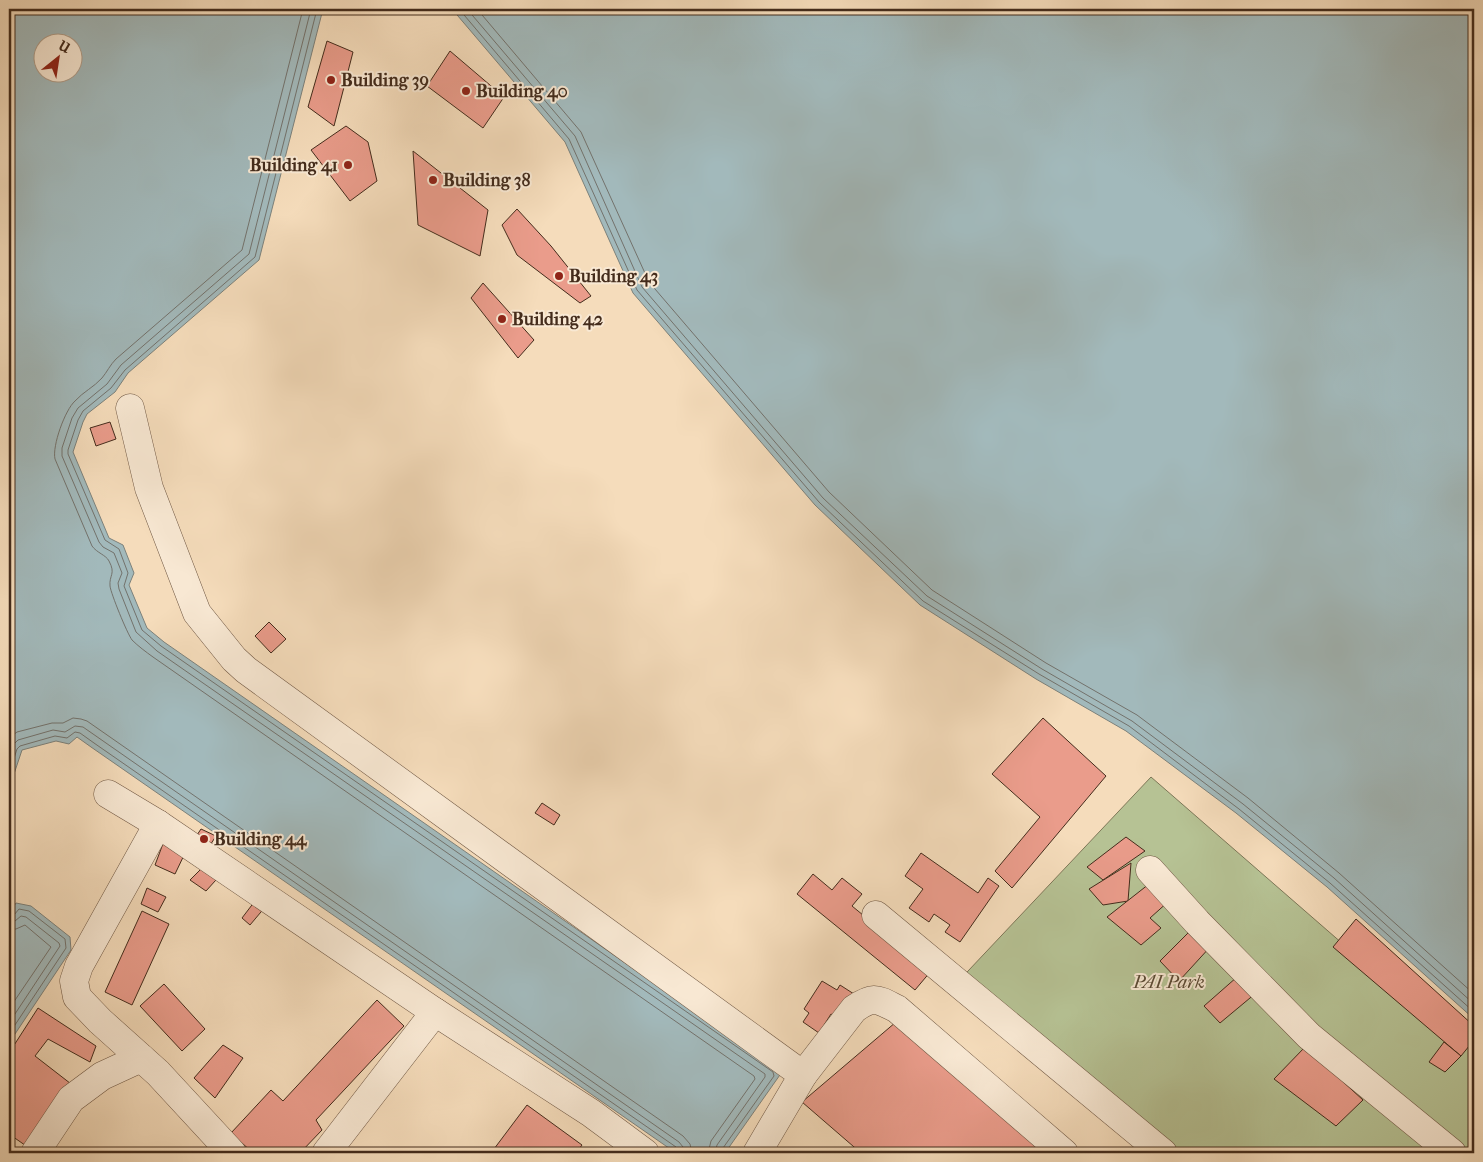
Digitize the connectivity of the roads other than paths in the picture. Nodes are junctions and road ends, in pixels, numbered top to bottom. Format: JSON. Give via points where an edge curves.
{"nodes":[{"id":1,"x":130,"y":408,"type":"dead end"},
{"id":2,"x":108,"y":794,"type":"dead end"},
{"id":3,"x":158,"y":824,"type":"junction"},
{"id":4,"x":1150,"y":870,"type":"dead end"},
{"id":5,"x":876,"y":915,"type":"dead end"},
{"id":6,"x":435,"y":1012,"type":"junction"},
{"id":7,"x":141,"y":1058,"type":"junction"},
{"id":8,"x":803,"y":1075,"type":"junction"},
{"id":9,"x":35,"y":1153,"type":"edge"},
{"id":10,"x":232,"y":1153,"type":"edge"},
{"id":11,"x":326,"y":1153,"type":"edge"},
{"id":12,"x":645,"y":1153,"type":"edge"},
{"id":13,"x":757,"y":1153,"type":"edge"},
{"id":14,"x":1064,"y":1153,"type":"edge"},
{"id":15,"x":1163,"y":1153,"type":"edge"},
{"id":16,"x":1452,"y":1153,"type":"edge"}],
"edges":[{"from":1,"to":8,"type":"lane","via":[[149,488],[197,613],[234,659]]},
{"from":2,"to":3,"type":"lane"},
{"from":3,"to":6,"type":"lane"},
{"from":3,"to":7,"type":"lane","via":[[79,966],[74,982],[77,997]]},
{"from":4,"to":16,"type":"lane","via":[[1309,1036]]},
{"from":5,"to":15,"type":"lane"},
{"from":6,"to":11,"type":"lane"},
{"from":6,"to":12,"type":"lane","via":[[590,1113]]},
{"from":7,"to":9,"type":"lane","via":[[102,1076],[71,1099]]},
{"from":7,"to":10,"type":"lane"},
{"from":8,"to":13,"type":"lane"},
{"from":8,"to":14,"type":"lane","via":[[854,1009],[865,1001],[876,999],[897,1009]]}]}
